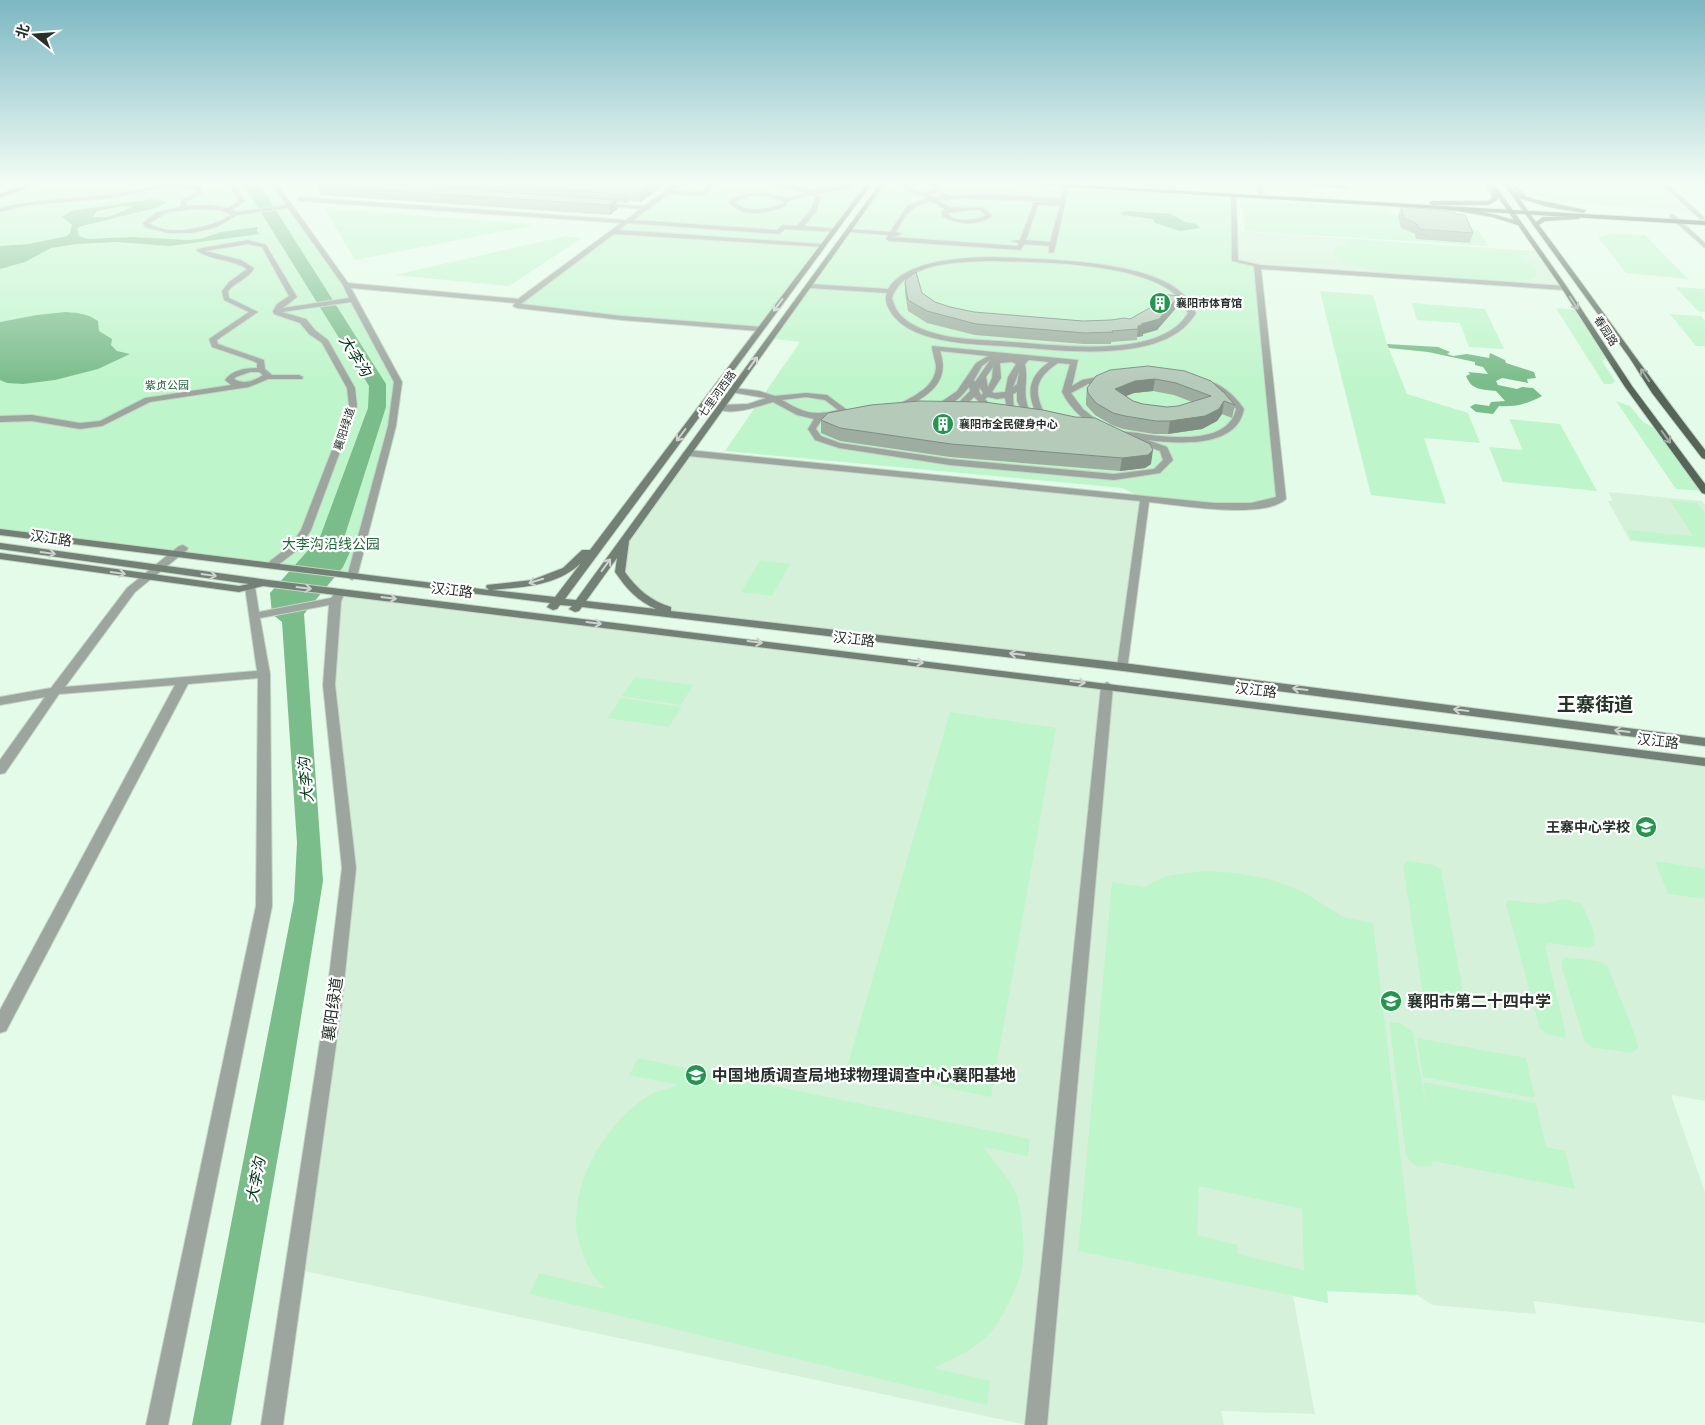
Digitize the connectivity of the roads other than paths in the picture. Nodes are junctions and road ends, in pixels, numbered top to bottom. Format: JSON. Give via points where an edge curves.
{"nodes":[{"id":1,"x":200,"y":248,"type":"edge"},
{"id":2,"x":265,"y":248,"type":"edge"},
{"id":3,"x":319,"y":248,"type":"edge"},
{"id":4,"x":591,"y":248,"type":"edge"},
{"id":5,"x":820,"y":248,"type":"edge"},
{"id":6,"x":837,"y":248,"type":"edge"},
{"id":7,"x":1052,"y":248,"type":"edge"},
{"id":8,"x":1235,"y":248,"type":"edge"},
{"id":9,"x":1537,"y":248,"type":"edge"},
{"id":10,"x":1553,"y":248,"type":"edge"},
{"id":11,"x":1049,"y":262,"type":"junction"},
{"id":12,"x":1257,"y":267,"type":"junction"},
{"id":13,"x":346,"y":285,"type":"junction"},
{"id":14,"x":810,"y":286,"type":"junction"},
{"id":15,"x":1565,"y":288,"type":"junction"},
{"id":16,"x":891,"y":291,"type":"junction"},
{"id":17,"x":351,"y":299,"type":"junction"},
{"id":18,"x":519,"y":301,"type":"junction"},
{"id":19,"x":277,"y":311,"type":"junction"},
{"id":20,"x":759,"y":329,"type":"junction"},
{"id":21,"x":1080,"y":349,"type":"junction"},
{"id":22,"x":966,"y":351,"type":"junction"},
{"id":23,"x":977,"y":352,"type":"junction"},
{"id":24,"x":993,"y":356,"type":"junction"},
{"id":25,"x":1056,"y":360,"type":"junction"},
{"id":26,"x":1027,"y":361,"type":"junction"},
{"id":27,"x":1075,"y":362,"type":"junction"},
{"id":28,"x":982,"y":363,"type":"junction"},
{"id":29,"x":1121,"y":373,"type":"edge"},
{"id":30,"x":264,"y":374,"type":"junction"},
{"id":31,"x":299,"y":376,"type":"dead end"},
{"id":32,"x":983,"y":376,"type":"junction"},
{"id":33,"x":971,"y":377,"type":"junction"},
{"id":34,"x":1197,"y":380,"type":"edge"},
{"id":35,"x":1022,"y":382,"type":"junction"},
{"id":36,"x":1035,"y":383,"type":"junction"},
{"id":37,"x":244,"y":384,"type":"junction"},
{"id":38,"x":734,"y":390,"type":"junction"},
{"id":39,"x":974,"y":392,"type":"junction"},
{"id":40,"x":1066,"y":392,"type":"junction"},
{"id":41,"x":987,"y":393,"type":"junction"},
{"id":42,"x":1020,"y":396,"type":"junction"},
{"id":43,"x":774,"y":399,"type":"junction"},
{"id":44,"x":980,"y":399,"type":"junction"},
{"id":45,"x":936,"y":404,"type":"junction"},
{"id":46,"x":961,"y":405,"type":"junction"},
{"id":47,"x":1003,"y":405,"type":"junction"},
{"id":48,"x":971,"y":406,"type":"junction"},
{"id":49,"x":721,"y":408,"type":"junction"},
{"id":50,"x":857,"y":409,"type":"edge"},
{"id":51,"x":1026,"y":411,"type":"junction"},
{"id":52,"x":846,"y":412,"type":"junction"},
{"id":53,"x":819,"y":417,"type":"junction"},
{"id":54,"x":0,"y":419,"type":"edge"},
{"id":55,"x":1074,"y":419,"type":"edge"},
{"id":56,"x":1114,"y":430,"type":"junction"},
{"id":57,"x":688,"y":453,"type":"junction"},
{"id":58,"x":1705,"y":456,"type":"edge"},
{"id":59,"x":1705,"y":491,"type":"edge"},
{"id":60,"x":1145,"y":499,"type":"junction"},
{"id":61,"x":0,"y":524,"type":"edge"},
{"id":62,"x":0,"y":532,"type":"edge"},
{"id":63,"x":605,"y":536,"type":"junction"},
{"id":64,"x":625,"y":539,"type":"junction"},
{"id":65,"x":0,"y":546,"type":"edge"},
{"id":66,"x":179,"y":551,"type":"junction"},
{"id":67,"x":0,"y":556,"type":"edge"},
{"id":68,"x":279,"y":566,"type":"junction"},
{"id":69,"x":160,"y":568,"type":"junction"},
{"id":70,"x":148,"y":577,"type":"junction"},
{"id":71,"x":352,"y":577,"type":"junction"},
{"id":72,"x":268,"y":583,"type":"junction"},
{"id":73,"x":250,"y":587,"type":"junction"},
{"id":74,"x":441,"y":588,"type":"junction"},
{"id":75,"x":338,"y":597,"type":"junction"},
{"id":76,"x":557,"y":601,"type":"junction"},
{"id":77,"x":578,"y":604,"type":"junction"},
{"id":78,"x":254,"y":616,"type":"junction"},
{"id":79,"x":545,"y":617,"type":"junction"},
{"id":80,"x":704,"y":618,"type":"junction"},
{"id":81,"x":568,"y":619,"type":"junction"},
{"id":82,"x":1123,"y":667,"type":"junction"},
{"id":83,"x":264,"y":674,"type":"junction"},
{"id":84,"x":183,"y":681,"type":"junction"},
{"id":85,"x":1107,"y":686,"type":"junction"},
{"id":86,"x":55,"y":691,"type":"junction"},
{"id":87,"x":0,"y":701,"type":"edge"},
{"id":88,"x":1705,"y":742,"type":"edge"},
{"id":89,"x":1705,"y":762,"type":"edge"},
{"id":90,"x":0,"y":770,"type":"edge"},
{"id":91,"x":0,"y":1026,"type":"edge"},
{"id":92,"x":157,"y":1425,"type":"edge"},
{"id":93,"x":272,"y":1425,"type":"edge"},
{"id":94,"x":1036,"y":1425,"type":"edge"}],
"edges":[{"from":1,"to":30,"type":"street","via":[[212,256],[228,258],[251,268],[225,291],[226,299],[254,312],[213,339],[215,345],[249,354],[261,362]]},
{"from":2,"to":19,"type":"street","via":[[293,297]]},
{"from":3,"to":13,"type":"street"},
{"from":4,"to":18,"type":"street"},
{"from":5,"to":20,"type":"street","name":"七里河西路","one_way":true},
{"from":6,"to":14,"type":"street","name":"七里河西路"},
{"from":7,"to":11,"type":"street"},
{"from":8,"to":12,"type":"street","via":[[1235,261]]},
{"from":9,"to":15,"type":"main road","name":"春园路"},
{"from":58,"to":10,"type":"main road","name":"春园路","one_way":true},
{"from":11,"to":16,"type":"street","via":[[990,259],[945,262],[904,277],[894,284]]},
{"from":11,"to":21,"type":"street","via":[[1113,268],[1149,277],[1176,292],[1188,303],[1192,313],[1178,329],[1143,344]]},
{"from":12,"to":15,"type":"street"},
{"from":12,"to":60,"type":"street","via":[[1281,499],[1271,504],[1248,506]]},
{"from":13,"to":17,"type":"street"},
{"from":13,"to":18,"type":"street"},
{"from":14,"to":16,"type":"street"},
{"from":38,"to":14,"type":"street","name":"七里河西路","one_way":true},
{"from":15,"to":59,"type":"main road","name":"春园路","one_way":true,"via":[[1629,387]]},
{"from":16,"to":21,"type":"street","via":[[888,298],[896,317],[930,334]]},
{"from":17,"to":19,"type":"street"},
{"from":17,"to":71,"type":"street","via":[[398,382],[392,426]]},
{"from":18,"to":20,"type":"street","via":[[517,306],[533,310]]},
{"from":19,"to":68,"type":"street","name":"襄阳绿道","via":[[285,317],[303,321],[325,342],[351,388],[353,406],[306,530]]},
{"from":20,"to":63,"type":"street","name":"七里河西路","one_way":true},
{"from":21,"to":27,"type":"street"},
{"from":22,"to":23,"type":"street"},
{"from":22,"to":33,"type":"street","via":[[972,361]]},
{"from":22,"to":45,"type":"street","via":[[935,348],[940,360],[936,382],[924,395],[899,406]]},
{"from":23,"to":24,"type":"street"},
{"from":23,"to":28,"type":"street"},
{"from":24,"to":26,"type":"street"},
{"from":24,"to":28,"type":"street"},
{"from":24,"to":32,"type":"street"},
{"from":24,"to":41,"type":"street","via":[[998,376]]},
{"from":25,"to":26,"type":"street"},
{"from":25,"to":27,"type":"street"},
{"from":25,"to":36,"type":"street","via":[[1042,370]]},
{"from":26,"to":35,"type":"street"},
{"from":26,"to":36,"type":"street","via":[[1035,370]]},
{"from":26,"to":47,"type":"street","via":[[1008,384]]},
{"from":27,"to":40,"type":"street"},
{"from":28,"to":32,"type":"street"},
{"from":28,"to":33,"type":"street"},
{"from":29,"to":40,"type":"street","via":[[1093,380]]},
{"from":30,"to":31,"type":"street"},
{"from":30,"to":37,"type":"street","via":[[257,382]]},
{"from":30,"to":37,"type":"street","via":[[243,371],[230,378],[230,382]]},
{"from":32,"to":39,"type":"street"},
{"from":32,"to":41,"type":"street","via":[[982,385]]},
{"from":33,"to":39,"type":"street"},
{"from":33,"to":45,"type":"street","via":[[960,393]]},
{"from":34,"to":56,"type":"street","via":[[1218,388],[1240,409],[1238,420],[1227,430],[1182,440],[1154,439]]},
{"from":35,"to":42,"type":"street"},
{"from":35,"to":47,"type":"street"},
{"from":36,"to":42,"type":"street"},
{"from":36,"to":51,"type":"street","via":[[1033,402],[1044,414]]},
{"from":37,"to":54,"type":"street","via":[[148,400],[102,423],[80,426],[32,418]]},
{"from":38,"to":43,"type":"street"},
{"from":38,"to":49,"type":"street","name":"七里河西路"},
{"from":39,"to":44,"type":"street"},
{"from":39,"to":46,"type":"street"},
{"from":40,"to":56,"type":"street","via":[[1072,405],[1085,416]]},
{"from":41,"to":44,"type":"street"},
{"from":41,"to":47,"type":"street","via":[[999,397]]},
{"from":42,"to":47,"type":"street"},
{"from":42,"to":51,"type":"street"},
{"from":43,"to":49,"type":"street","via":[[749,407]]},
{"from":43,"to":52,"type":"street","via":[[806,395],[827,398]]},
{"from":43,"to":53,"type":"street","via":[[805,416]]},
{"from":44,"to":47,"type":"street"},
{"from":44,"to":48,"type":"street"},
{"from":45,"to":46,"type":"street"},
{"from":46,"to":48,"type":"street"},
{"from":47,"to":48,"type":"street"},
{"from":47,"to":51,"type":"street"},
{"from":49,"to":57,"type":"street","name":"七里河西路"},
{"from":50,"to":52,"type":"street"},
{"from":52,"to":53,"type":"street"},
{"from":53,"to":56,"type":"street","via":[[812,429],[818,438],[839,445],[950,462],[1114,477],[1158,471],[1168,460],[1164,449]]},
{"from":55,"to":56,"type":"street"},
{"from":57,"to":60,"type":"street"},
{"from":57,"to":64,"type":"street","name":"七里河西路"},
{"from":60,"to":82,"type":"street"},
{"from":61,"to":66,"type":"street"},
{"from":62,"to":66,"type":"street","name":"汉江路"},
{"from":63,"to":74,"type":"street","one_way":true,"via":[[566,570],[534,583]]},
{"from":63,"to":76,"type":"street","name":"七里河西路"},
{"from":77,"to":64,"type":"street","name":"七里河西路","one_way":true},
{"from":64,"to":80,"type":"street","via":[[620,572],[632,589],[656,606]]},
{"from":65,"to":69,"type":"street","name":"汉江路","one_way":true},
{"from":66,"to":68,"type":"street","name":"汉江路","via":[[254,557]]},
{"from":66,"to":69,"type":"street"},
{"from":67,"to":70,"type":"street","one_way":true},
{"from":68,"to":71,"type":"street","name":"汉江路"},
{"from":69,"to":70,"type":"street"},
{"from":69,"to":72,"type":"street","name":"汉江路","one_way":true},
{"from":70,"to":73,"type":"street","via":[[239,589]]},
{"from":70,"to":86,"type":"street","via":[[131,590]]},
{"from":71,"to":74,"type":"street","name":"汉江路"},
{"from":72,"to":73,"type":"street"},
{"from":72,"to":75,"type":"street","name":"汉江路","one_way":true},
{"from":73,"to":78,"type":"street"},
{"from":74,"to":76,"type":"street","name":"汉江路"},
{"from":75,"to":78,"type":"street","via":[[316,606]]},
{"from":75,"to":79,"type":"street","name":"汉江路","one_way":true},
{"from":75,"to":93,"type":"street","name":"襄阳绿道","via":[[329,685],[350,868],[334,1002]]},
{"from":76,"to":77,"type":"street","name":"汉江路"},
{"from":76,"to":79,"type":"street","name":"七里河西路"},
{"from":77,"to":80,"type":"street","name":"汉江路"},
{"from":77,"to":81,"type":"street","name":"七里河西路"},
{"from":78,"to":83,"type":"street"},
{"from":79,"to":81,"type":"street","name":"汉江路"},
{"from":82,"to":80,"type":"street","name":"汉江路","one_way":true},
{"from":81,"to":85,"type":"street","name":"汉江路","one_way":true},
{"from":88,"to":82,"type":"street","name":"汉江路","one_way":true},
{"from":83,"to":84,"type":"street"},
{"from":83,"to":92,"type":"street","via":[[264,906]]},
{"from":84,"to":86,"type":"street"},
{"from":84,"to":91,"type":"street"},
{"from":85,"to":89,"type":"street","name":"汉江路"},
{"from":85,"to":94,"type":"street"},
{"from":86,"to":87,"type":"street"},
{"from":86,"to":90,"type":"street"}]}
